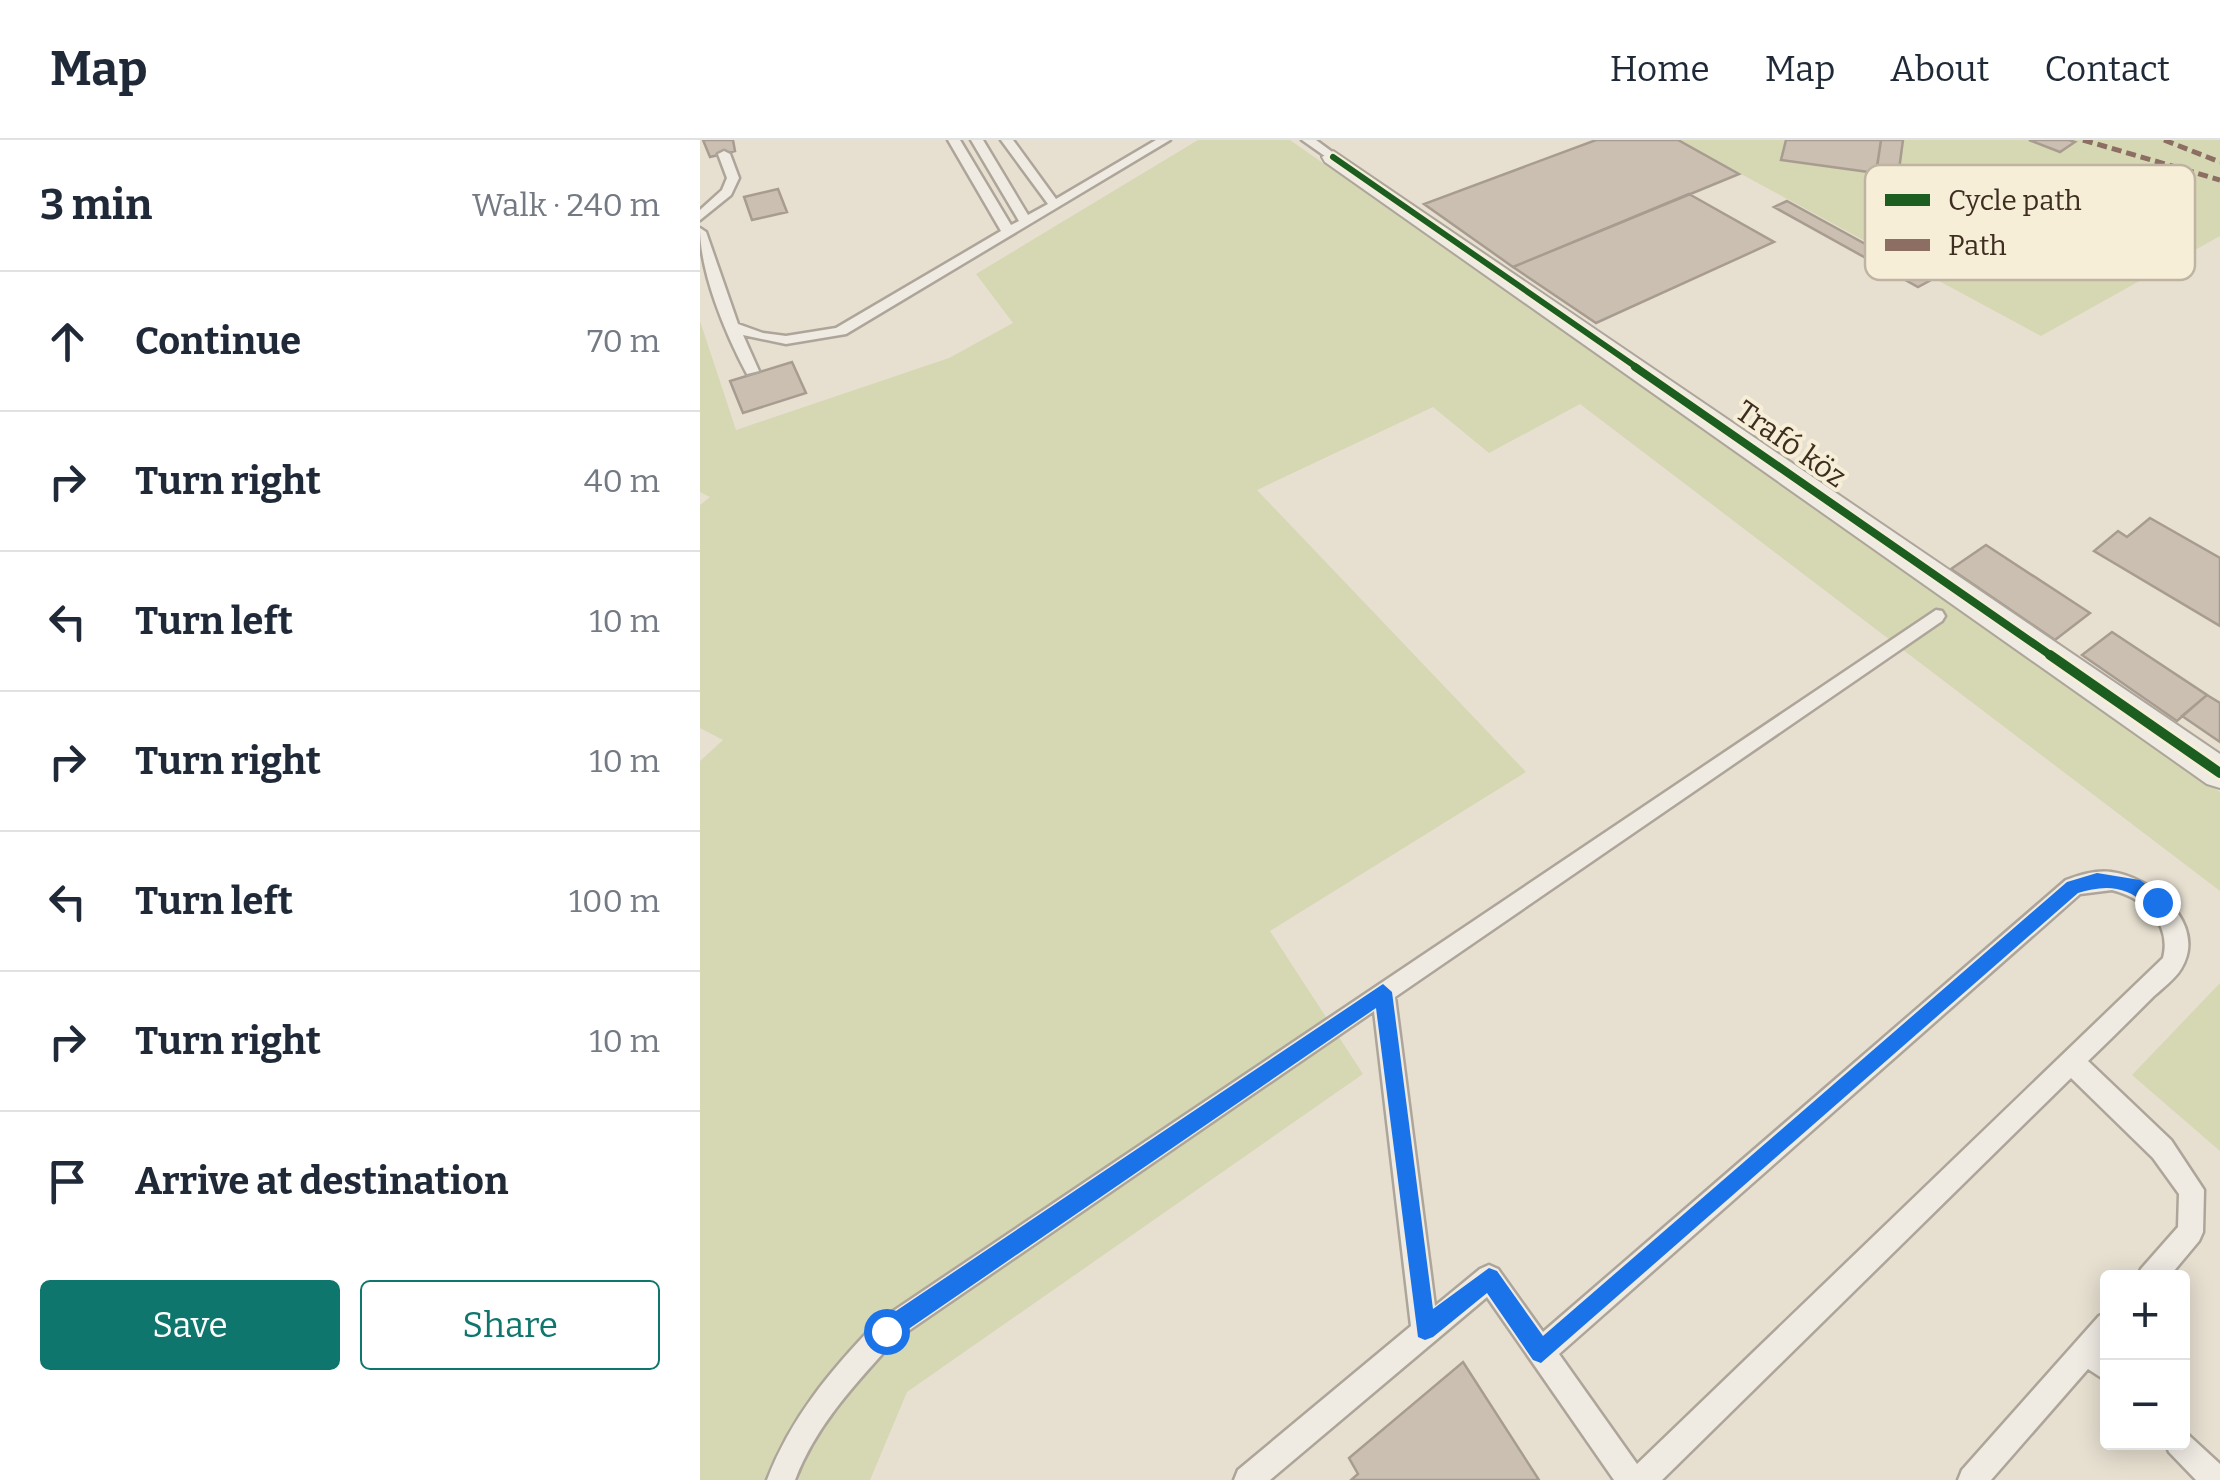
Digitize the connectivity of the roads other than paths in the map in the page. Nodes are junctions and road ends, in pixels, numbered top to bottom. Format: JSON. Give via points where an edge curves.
{"nodes":[{"id":1,"x":954,"y":140,"type":"edge"},
{"id":2,"x":977,"y":140,"type":"edge"},
{"id":3,"x":1006,"y":140,"type":"edge"},
{"id":4,"x":1162,"y":140,"type":"edge"},
{"id":5,"x":1321,"y":148,"type":"edge"},
{"id":6,"x":724,"y":154,"type":"dead end"},
{"id":7,"x":1055,"y":205,"type":"junction"},
{"id":8,"x":700,"y":216,"type":"edge"},
{"id":9,"x":1026,"y":222,"type":"junction"},
{"id":10,"x":700,"y":232,"type":"edge"},
{"id":11,"x":1009,"y":233,"type":"junction"},
{"id":12,"x":732,"y":326,"type":"junction"},
{"id":13,"x":752,"y":371,"type":"dead end"},
{"id":14,"x":1936,"y":616,"type":"dead end"},
{"id":15,"x":2220,"y":773,"type":"edge"},
{"id":16,"x":1383,"y":992,"type":"junction"},
{"id":17,"x":2072,"y":1062,"type":"junction"},
{"id":18,"x":2157,"y":1270,"type":"edge"},
{"id":19,"x":1425,"y":1329,"type":"junction"},
{"id":20,"x":2100,"y":1334,"type":"edge"},
{"id":21,"x":2087,"y":1348,"type":"junction"},
{"id":22,"x":1541,"y":1352,"type":"junction"},
{"id":23,"x":2100,"y":1362,"type":"edge"},
{"id":24,"x":2187,"y":1450,"type":"edge"},
{"id":25,"x":781,"y":1480,"type":"edge"},
{"id":26,"x":1248,"y":1480,"type":"edge"},
{"id":27,"x":1631,"y":1480,"type":"edge"},
{"id":28,"x":1641,"y":1480,"type":"edge"},
{"id":29,"x":1972,"y":1480,"type":"edge"},
{"id":30,"x":2216,"y":1480,"type":"edge"}],
"edges":[{"from":1,"to":11,"type":"lane"},
{"from":2,"to":9,"type":"lane"},
{"from":3,"to":7,"type":"lane"},
{"from":4,"to":7,"type":"lane"},
{"from":5,"to":15,"type":"street","name":"Trafó köz"},
{"from":6,"to":8,"type":"lane","via":[[733,178]]},
{"from":7,"to":9,"type":"lane"},
{"from":9,"to":11,"type":"lane"},
{"from":10,"to":12,"type":"lane"},
{"from":11,"to":12,"type":"lane","via":[[842,331],[804,341],[760,340]]},
{"from":12,"to":13,"type":"lane"},
{"from":14,"to":16,"type":"lane"},
{"from":16,"to":19,"type":"lane"},
{"from":16,"to":25,"type":"lane","via":[[886,1331],[833,1388],[789,1455]]},
{"from":17,"to":18,"type":"lane","via":[[2162,1149],[2192,1190],[2190,1232]]},
{"from":17,"to":22,"type":"lane","via":[[2173,962],[2179,947],[2166,914],[2134,886],[2097,880],[2073,887]]},
{"from":17,"to":28,"type":"lane"},
{"from":19,"to":22,"type":"lane","via":[[1489,1278]]},
{"from":19,"to":26,"type":"lane"},
{"from":20,"to":21,"type":"lane"},
{"from":21,"to":23,"type":"lane"},
{"from":21,"to":29,"type":"lane"},
{"from":22,"to":27,"type":"lane"},
{"from":24,"to":30,"type":"lane"}]}
